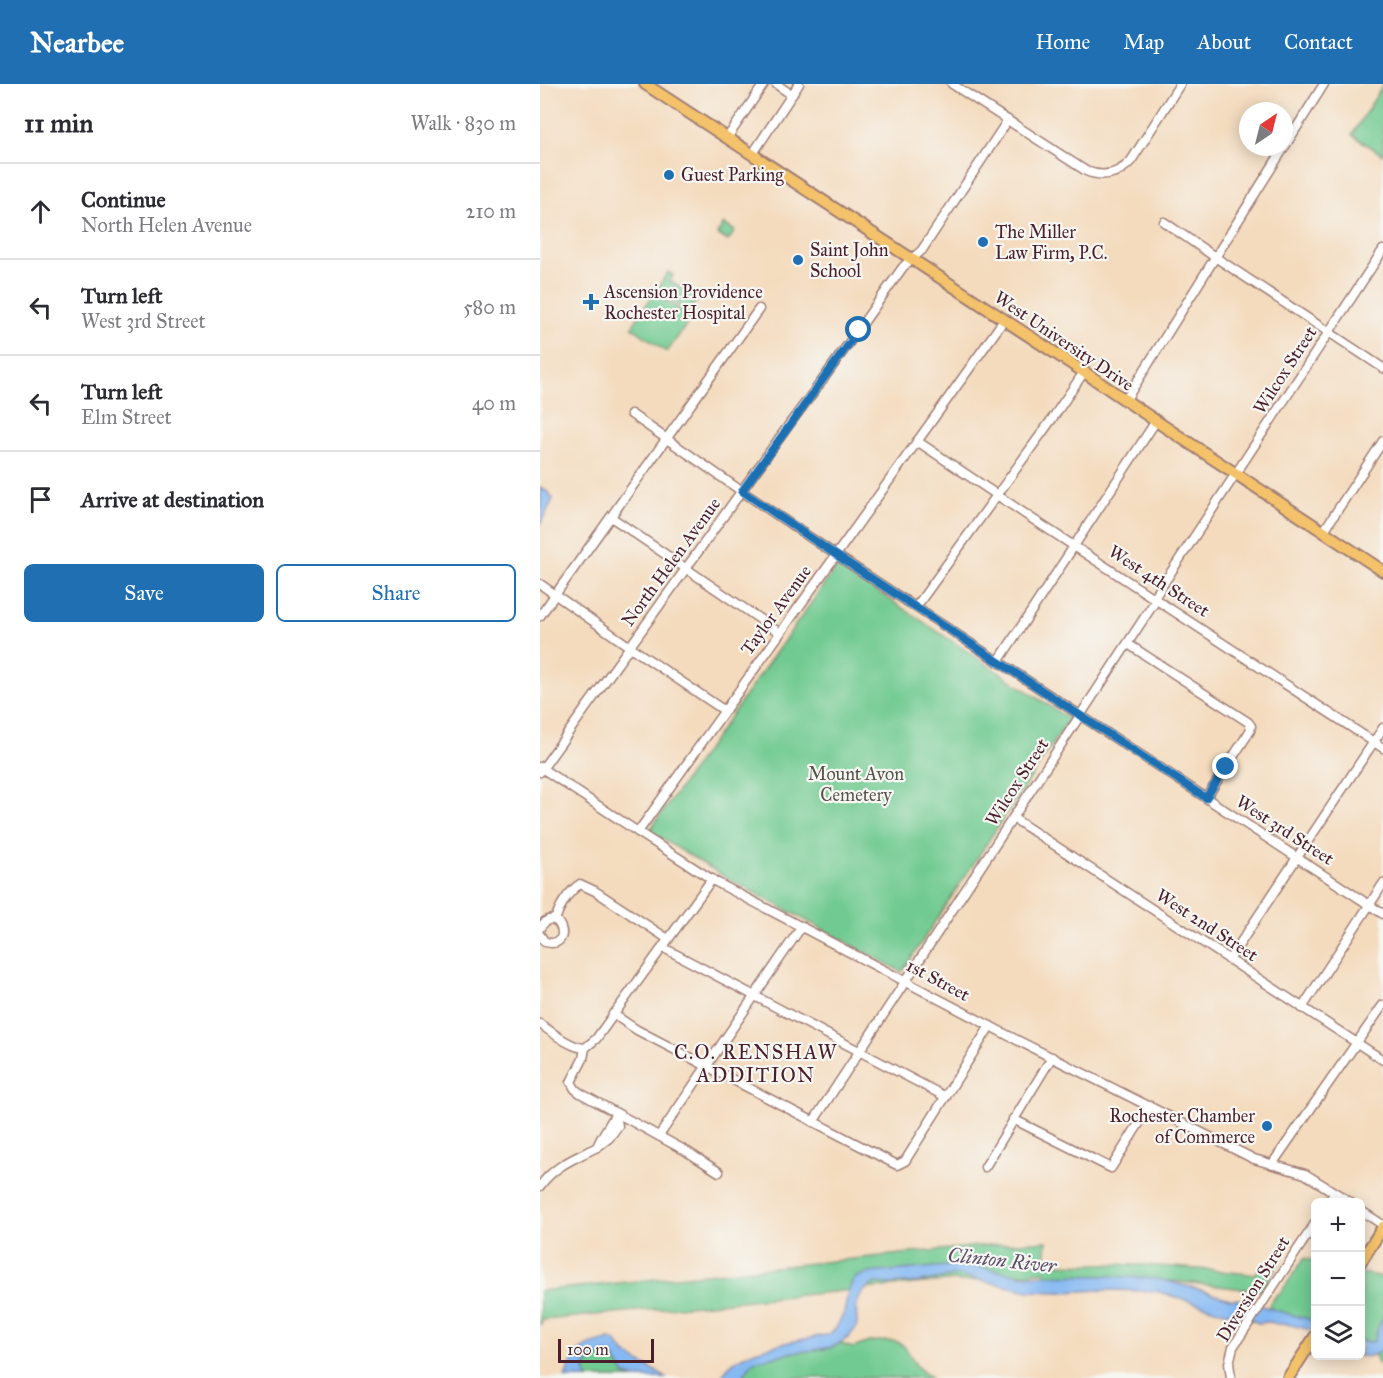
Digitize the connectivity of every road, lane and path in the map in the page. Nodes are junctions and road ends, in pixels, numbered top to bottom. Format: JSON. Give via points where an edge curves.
{"nodes":[{"id":1,"x":645,"y":84,"type":"edge"},
{"id":2,"x":764,"y":84,"type":"edge"},
{"id":3,"x":776,"y":84,"type":"edge"},
{"id":4,"x":799,"y":84,"type":"edge"},
{"id":5,"x":952,"y":84,"type":"edge"},
{"id":6,"x":1180,"y":84,"type":"edge"},
{"id":7,"x":1324,"y":84,"type":"edge"},
{"id":8,"x":792,"y":95,"type":"junction"},
{"id":9,"x":1008,"y":120,"type":"junction"},
{"id":10,"x":727,"y":138,"type":"junction"},
{"id":11,"x":752,"y":155,"type":"junction"},
{"id":12,"x":1164,"y":222,"type":"dead end"},
{"id":13,"x":1383,"y":250,"type":"edge"},
{"id":14,"x":1215,"y":257,"type":"junction"},
{"id":15,"x":912,"y":259,"type":"junction"},
{"id":16,"x":759,"y":309,"type":"dead end"},
{"id":17,"x":1004,"y":320,"type":"junction"},
{"id":18,"x":1329,"y":333,"type":"junction"},
{"id":19,"x":1383,"y":368,"type":"edge"},
{"id":20,"x":1084,"y":372,"type":"junction"},
{"id":21,"x":1125,"y":401,"type":"junction"},
{"id":22,"x":631,"y":414,"type":"dead end"},
{"id":23,"x":1156,"y":422,"type":"junction"},
{"id":24,"x":667,"y":439,"type":"junction"},
{"id":25,"x":917,"y":441,"type":"junction"},
{"id":26,"x":1382,"y":443,"type":"edge"},
{"id":27,"x":1235,"y":474,"type":"junction"},
{"id":28,"x":742,"y":491,"type":"junction"},
{"id":29,"x":997,"y":494,"type":"junction"},
{"id":30,"x":611,"y":517,"type":"junction"},
{"id":31,"x":1323,"y":532,"type":"junction"},
{"id":32,"x":1074,"y":546,"type":"junction"},
{"id":33,"x":836,"y":555,"type":"junction"},
{"id":34,"x":686,"y":569,"type":"junction"},
{"id":35,"x":1383,"y":571,"type":"edge"},
{"id":36,"x":540,"y":584,"type":"edge"},
{"id":37,"x":555,"y":595,"type":"junction"},
{"id":38,"x":1155,"y":599,"type":"junction"},
{"id":39,"x":916,"y":607,"type":"junction"},
{"id":40,"x":540,"y":616,"type":"edge"},
{"id":41,"x":780,"y":633,"type":"junction"},
{"id":42,"x":1128,"y":644,"type":"junction"},
{"id":43,"x":630,"y":647,"type":"junction"},
{"id":44,"x":998,"y":662,"type":"junction"},
{"id":45,"x":725,"y":711,"type":"junction"},
{"id":46,"x":1081,"y":716,"type":"junction"},
{"id":47,"x":1383,"y":728,"type":"edge"},
{"id":48,"x":1374,"y":742,"type":"junction"},
{"id":49,"x":1383,"y":748,"type":"edge"},
{"id":50,"x":541,"y":769,"type":"edge"},
{"id":51,"x":1206,"y":798,"type":"junction"},
{"id":52,"x":1013,"y":818,"type":"junction"},
{"id":53,"x":638,"y":832,"type":"junction"},
{"id":54,"x":1297,"y":858,"type":"junction"},
{"id":55,"x":712,"y":879,"type":"junction"},
{"id":56,"x":1383,"y":884,"type":"edge"},
{"id":57,"x":1369,"y":905,"type":"junction"},
{"id":58,"x":1383,"y":914,"type":"edge"},
{"id":59,"x":555,"y":920,"type":"junction"},
{"id":60,"x":802,"y":926,"type":"junction"},
{"id":61,"x":540,"y":928,"type":"edge"},
{"id":62,"x":540,"y":935,"type":"edge"},
{"id":63,"x":668,"y":939,"type":"junction"},
{"id":64,"x":662,"y":947,"type":"junction"},
{"id":65,"x":1229,"y":960,"type":"junction"},
{"id":66,"x":905,"y":981,"type":"junction"},
{"id":67,"x":754,"y":997,"type":"junction"},
{"id":68,"x":1383,"y":1005,"type":"edge"},
{"id":69,"x":1302,"y":1008,"type":"junction"},
{"id":70,"x":613,"y":1014,"type":"junction"},
{"id":71,"x":540,"y":1024,"type":"edge"},
{"id":72,"x":990,"y":1026,"type":"junction"},
{"id":73,"x":1357,"y":1043,"type":"junction"},
{"id":74,"x":585,"y":1047,"type":"junction"},
{"id":75,"x":860,"y":1052,"type":"junction"},
{"id":76,"x":1052,"y":1057,"type":"junction"},
{"id":77,"x":1383,"y":1060,"type":"edge"},
{"id":78,"x":706,"y":1066,"type":"junction"},
{"id":79,"x":946,"y":1097,"type":"junction"},
{"id":80,"x":1150,"y":1106,"type":"junction"},
{"id":81,"x":616,"y":1113,"type":"junction"},
{"id":82,"x":1013,"y":1119,"type":"junction"},
{"id":83,"x":813,"y":1122,"type":"junction"},
{"id":84,"x":659,"y":1136,"type":"junction"},
{"id":85,"x":1273,"y":1165,"type":"junction"},
{"id":86,"x":985,"y":1167,"type":"dead end"},
{"id":87,"x":719,"y":1172,"type":"dead end"},
{"id":88,"x":540,"y":1186,"type":"edge"},
{"id":89,"x":1335,"y":1193,"type":"junction"},
{"id":90,"x":1332,"y":1198,"type":"edge"},
{"id":91,"x":1342,"y":1198,"type":"edge"},
{"id":92,"x":1365,"y":1213,"type":"edge"},
{"id":93,"x":1383,"y":1226,"type":"edge"},
{"id":94,"x":1311,"y":1229,"type":"edge"},
{"id":95,"x":1365,"y":1255,"type":"edge"},
{"id":96,"x":1311,"y":1343,"type":"edge"},
{"id":97,"x":1231,"y":1378,"type":"edge"},
{"id":98,"x":1288,"y":1378,"type":"edge"}],
"edges":[{"from":1,"to":10,"type":"main road","name":"West University Drive"},
{"from":2,"to":10,"type":"street"},
{"from":3,"to":8,"type":"street"},
{"from":4,"to":8,"type":"street"},
{"from":5,"to":9,"type":"street"},
{"from":6,"to":9,"type":"street","via":[[1131,161],[1111,174],[1086,171]]},
{"from":7,"to":14,"type":"street"},
{"from":8,"to":11,"type":"street"},
{"from":9,"to":15,"type":"street","name":"North Helen Avenue","via":[[922,250]]},
{"from":10,"to":11,"type":"main road","name":"West University Drive"},
{"from":11,"to":15,"type":"main road","name":"West University Drive"},
{"from":12,"to":14,"type":"street"},
{"from":13,"to":18,"type":"street","name":"Wilcox Street"},
{"from":14,"to":18,"type":"street"},
{"from":14,"to":21,"type":"street"},
{"from":15,"to":17,"type":"main road","name":"West University Drive"},
{"from":15,"to":28,"type":"street","name":"North Helen Avenue"},
{"from":16,"to":24,"type":"street"},
{"from":17,"to":20,"type":"main road","name":"West University Drive"},
{"from":17,"to":25,"type":"street","name":"Taylor Avenue"},
{"from":18,"to":19,"type":"street"},
{"from":18,"to":27,"type":"street","name":"Wilcox Street"},
{"from":20,"to":21,"type":"main road","name":"West University Drive"},
{"from":20,"to":29,"type":"street"},
{"from":21,"to":23,"type":"main road","name":"West University Drive"},
{"from":22,"to":24,"type":"street","name":"West 3rd Street"},
{"from":23,"to":27,"type":"main road","name":"West University Drive"},
{"from":23,"to":32,"type":"street"},
{"from":24,"to":28,"type":"street","name":"West 3rd Street"},
{"from":24,"to":30,"type":"street"},
{"from":25,"to":29,"type":"street","name":"West 4th Street"},
{"from":25,"to":33,"type":"street","name":"Taylor Avenue"},
{"from":26,"to":31,"type":"street"},
{"from":27,"to":31,"type":"main road","name":"West University Drive"},
{"from":27,"to":38,"type":"street","name":"Wilcox Street"},
{"from":28,"to":33,"type":"street","name":"West 3rd Street"},
{"from":28,"to":34,"type":"street","name":"North Helen Avenue"},
{"from":29,"to":32,"type":"street","name":"West 4th Street"},
{"from":29,"to":39,"type":"street"},
{"from":30,"to":34,"type":"street"},
{"from":30,"to":37,"type":"street"},
{"from":31,"to":35,"type":"main road","name":"West University Drive"},
{"from":32,"to":38,"type":"street","name":"West 4th Street"},
{"from":32,"to":44,"type":"street"},
{"from":33,"to":39,"type":"street","name":"West 3rd Street"},
{"from":33,"to":41,"type":"street","name":"Taylor Avenue"},
{"from":34,"to":41,"type":"street"},
{"from":34,"to":43,"type":"street","name":"North Helen Avenue"},
{"from":36,"to":37,"type":"street"},
{"from":37,"to":40,"type":"street"},
{"from":37,"to":43,"type":"street"},
{"from":38,"to":42,"type":"street","name":"Wilcox Street"},
{"from":38,"to":48,"type":"street","name":"West 4th Street"},
{"from":39,"to":44,"type":"street","name":"West 3rd Street"},
{"from":41,"to":45,"type":"street","name":"Taylor Avenue"},
{"from":42,"to":46,"type":"street","name":"Wilcox Street"},
{"from":42,"to":51,"type":"street","via":[[1251,726]]},
{"from":43,"to":45,"type":"street"},
{"from":43,"to":50,"type":"street","name":"North Helen Avenue"},
{"from":44,"to":46,"type":"street","name":"West 3rd Street"},
{"from":45,"to":53,"type":"street","name":"Taylor Avenue"},
{"from":46,"to":51,"type":"street","name":"West 3rd Street"},
{"from":46,"to":52,"type":"street","name":"Wilcox Street"},
{"from":47,"to":48,"type":"street"},
{"from":48,"to":49,"type":"street","name":"West 4th Street"},
{"from":48,"to":54,"type":"street"},
{"from":50,"to":53,"type":"street","name":"1st Street"},
{"from":51,"to":54,"type":"street","name":"West 3rd Street"},
{"from":52,"to":65,"type":"street","name":"West 2nd Street"},
{"from":52,"to":66,"type":"street","name":"Wilcox Street"},
{"from":53,"to":55,"type":"street","name":"1st Street"},
{"from":54,"to":57,"type":"street","name":"West 3rd Street"},
{"from":54,"to":65,"type":"street"},
{"from":55,"to":60,"type":"street","name":"1st Street"},
{"from":55,"to":63,"type":"street"},
{"from":56,"to":57,"type":"street"},
{"from":57,"to":58,"type":"street","name":"West 3rd Street"},
{"from":57,"to":69,"type":"street"},
{"from":59,"to":61,"type":"street"},
{"from":59,"to":62,"type":"street","via":[[561,925],[560,939],[549,943]]},
{"from":59,"to":63,"type":"street","via":[[573,888],[587,885]]},
{"from":60,"to":66,"type":"street","name":"1st Street"},
{"from":60,"to":67,"type":"street"},
{"from":63,"to":64,"type":"street"},
{"from":64,"to":67,"type":"street"},
{"from":64,"to":70,"type":"street"},
{"from":65,"to":69,"type":"street","name":"West 2nd Street"},
{"from":66,"to":72,"type":"street","name":"1st Street"},
{"from":66,"to":75,"type":"street","name":"Wilcox Street"},
{"from":67,"to":75,"type":"street"},
{"from":67,"to":78,"type":"street"},
{"from":68,"to":73,"type":"street"},
{"from":69,"to":73,"type":"street","name":"West 2nd Street"},
{"from":70,"to":74,"type":"street","via":[[596,1039]]},
{"from":70,"to":78,"type":"street"},
{"from":71,"to":74,"type":"street","via":[[574,1046]]},
{"from":72,"to":76,"type":"street","name":"1st Street"},
{"from":72,"to":79,"type":"street"},
{"from":73,"to":77,"type":"street","name":"West 2nd Street"},
{"from":73,"to":85,"type":"street"},
{"from":74,"to":81,"type":"street","via":[[572,1086]]},
{"from":75,"to":79,"type":"street"},
{"from":75,"to":83,"type":"street","name":"Wilcox Street"},
{"from":76,"to":80,"type":"street","name":"1st Street"},
{"from":76,"to":82,"type":"street"},
{"from":78,"to":83,"type":"street"},
{"from":78,"to":84,"type":"street"},
{"from":79,"to":83,"type":"street","via":[[905,1161],[897,1165]]},
{"from":80,"to":82,"type":"street","via":[[1111,1168]]},
{"from":80,"to":85,"type":"street","name":"1st Street"},
{"from":81,"to":84,"type":"street"},
{"from":81,"to":88,"type":"street","via":[[597,1147],[555,1169]]},
{"from":82,"to":86,"type":"street"},
{"from":84,"to":87,"type":"street"},
{"from":85,"to":89,"type":"street","name":"1st Street","via":[[1305,1174]]},
{"from":89,"to":90,"type":"street"},
{"from":89,"to":91,"type":"street","name":"1st Street"},
{"from":92,"to":93,"type":"street"},
{"from":93,"to":95,"type":"main road"},
{"from":94,"to":97,"type":"street","name":"Diversion Street","via":[[1231,1353]]},
{"from":96,"to":98,"type":"main road"}]}
